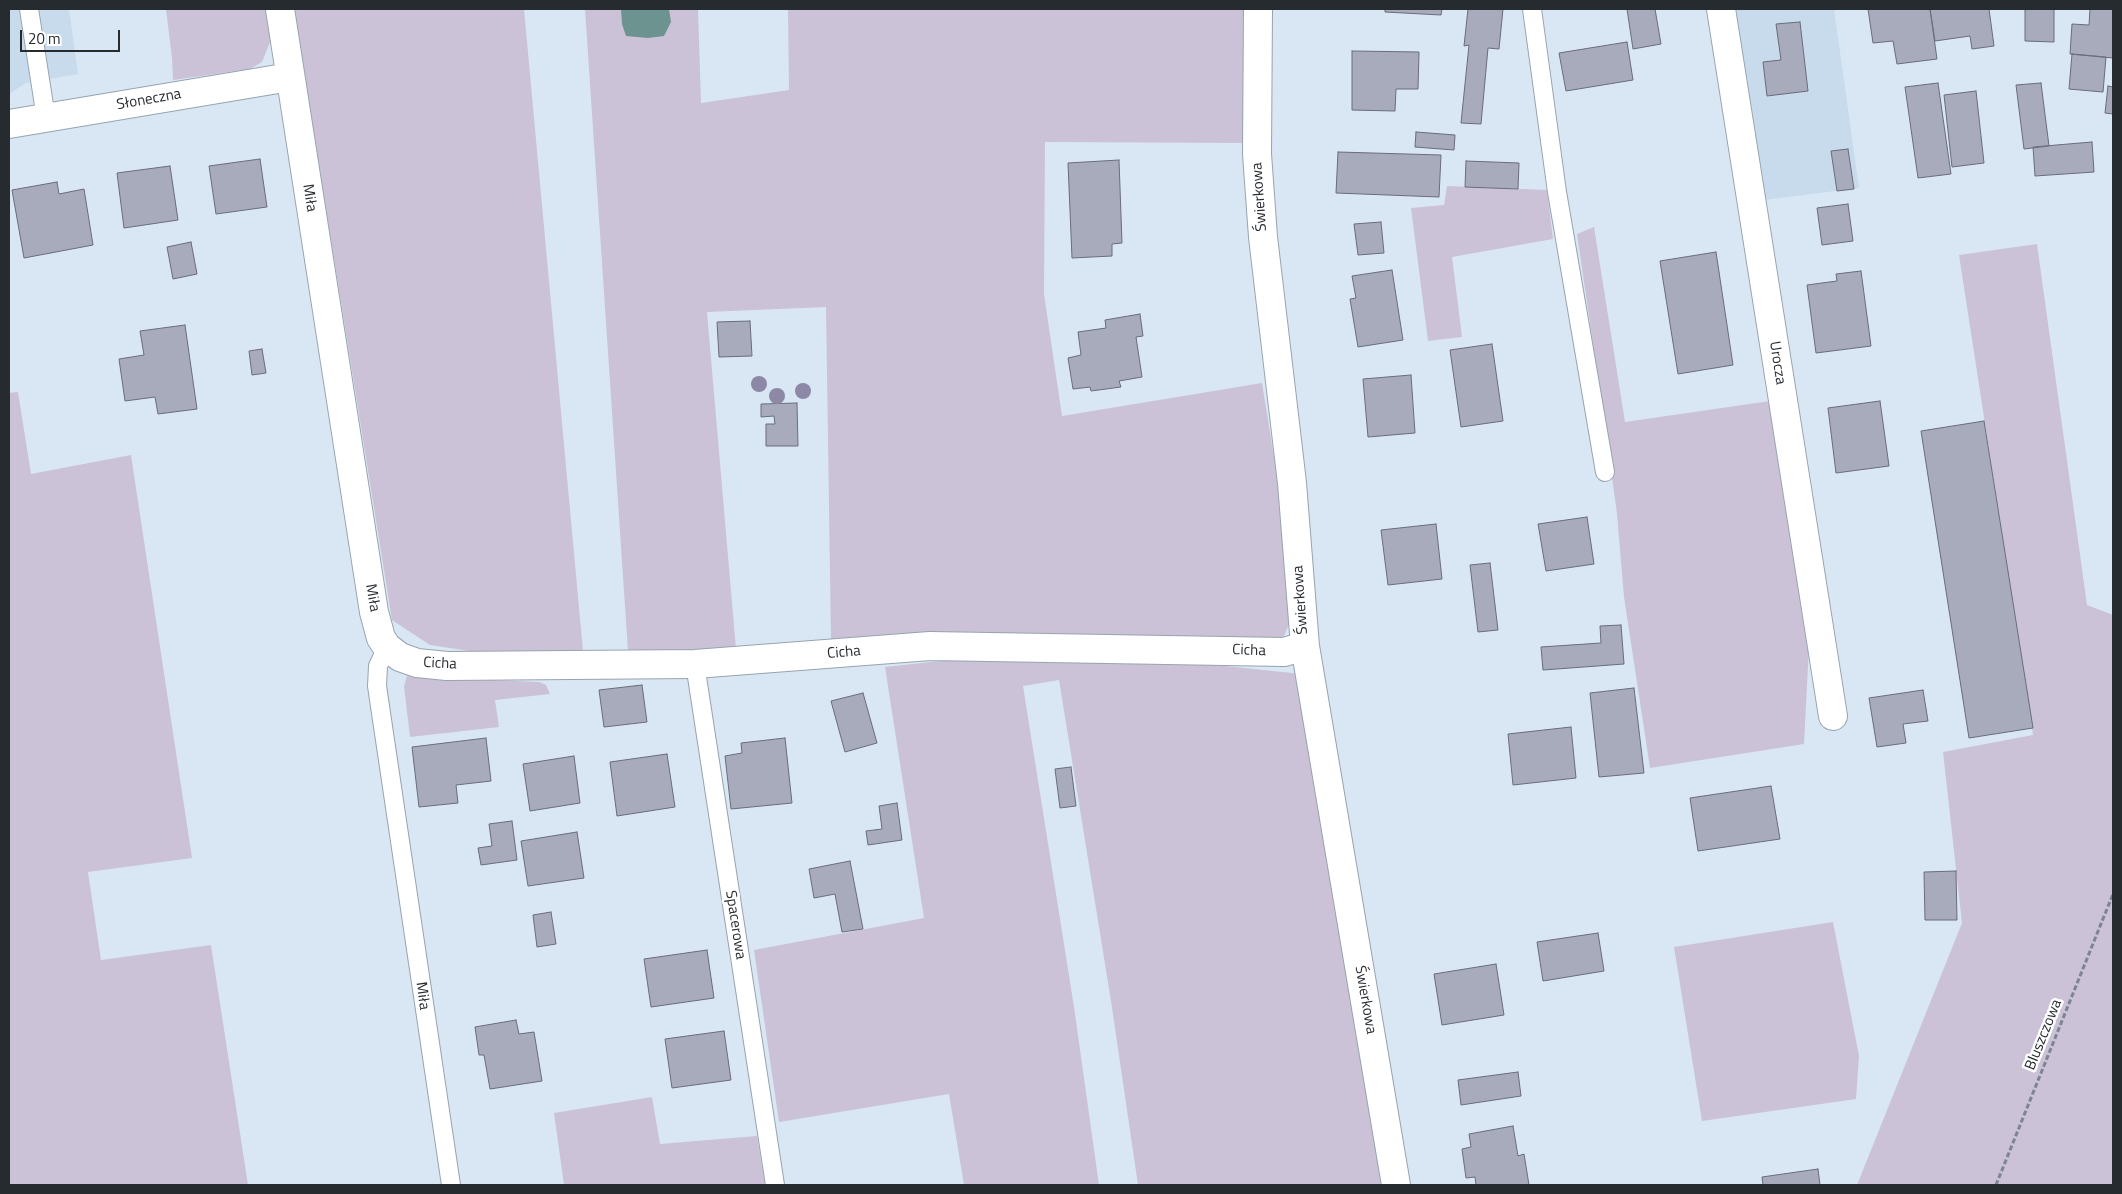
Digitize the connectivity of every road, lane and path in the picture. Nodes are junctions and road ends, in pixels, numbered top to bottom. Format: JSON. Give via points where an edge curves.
{"nodes":[{"id":1,"x":29,"y":9,"type":"edge"},
{"id":2,"x":280,"y":9,"type":"edge"},
{"id":3,"x":1258,"y":9,"type":"edge"},
{"id":4,"x":1532,"y":9,"type":"edge"},
{"id":5,"x":1721,"y":9,"type":"edge"},
{"id":6,"x":290,"y":77,"type":"junction"},
{"id":7,"x":46,"y":118,"type":"junction"},
{"id":8,"x":9,"y":124,"type":"edge"},
{"id":9,"x":1605,"y":472,"type":"dead end"},
{"id":10,"x":1305,"y":646,"type":"junction"},
{"id":11,"x":387,"y":648,"type":"junction"},
{"id":12,"x":695,"y":664,"type":"junction"},
{"id":13,"x":1833,"y":716,"type":"dead end"},
{"id":14,"x":2113,"y":894,"type":"edge"},
{"id":15,"x":451,"y":1185,"type":"edge"},
{"id":16,"x":775,"y":1185,"type":"edge"},
{"id":17,"x":1396,"y":1185,"type":"edge"},
{"id":18,"x":1996,"y":1185,"type":"edge"}],
"edges":[{"from":1,"to":7,"type":"lane"},
{"from":2,"to":6,"type":"street","name":"Miła"},
{"from":3,"to":10,"type":"street","name":"Świerkowa","via":[[1257,154],[1263,237],[1292,483]]},
{"from":4,"to":9,"type":"lane","via":[[1557,192]]},
{"from":5,"to":13,"type":"street","name":"Urocza"},
{"from":6,"to":7,"type":"street","name":"Słoneczna"},
{"from":6,"to":11,"type":"street","name":"Miła","via":[[374,612]]},
{"from":7,"to":8,"type":"street","name":"Słoneczna"},
{"from":10,"to":12,"type":"street","name":"Cicha","via":[[1284,652],[930,646]]},
{"from":10,"to":17,"type":"street","name":"Świerkowa"},
{"from":11,"to":12,"type":"street","name":"Cicha","via":[[417,663],[447,666]]},
{"from":11,"to":15,"type":"lane","name":"Miła","via":[[378,666],[377,686]]},
{"from":12,"to":16,"type":"lane","name":"Spacerowa"},
{"from":14,"to":18,"type":"path","name":"Bluszczowa"}]}
